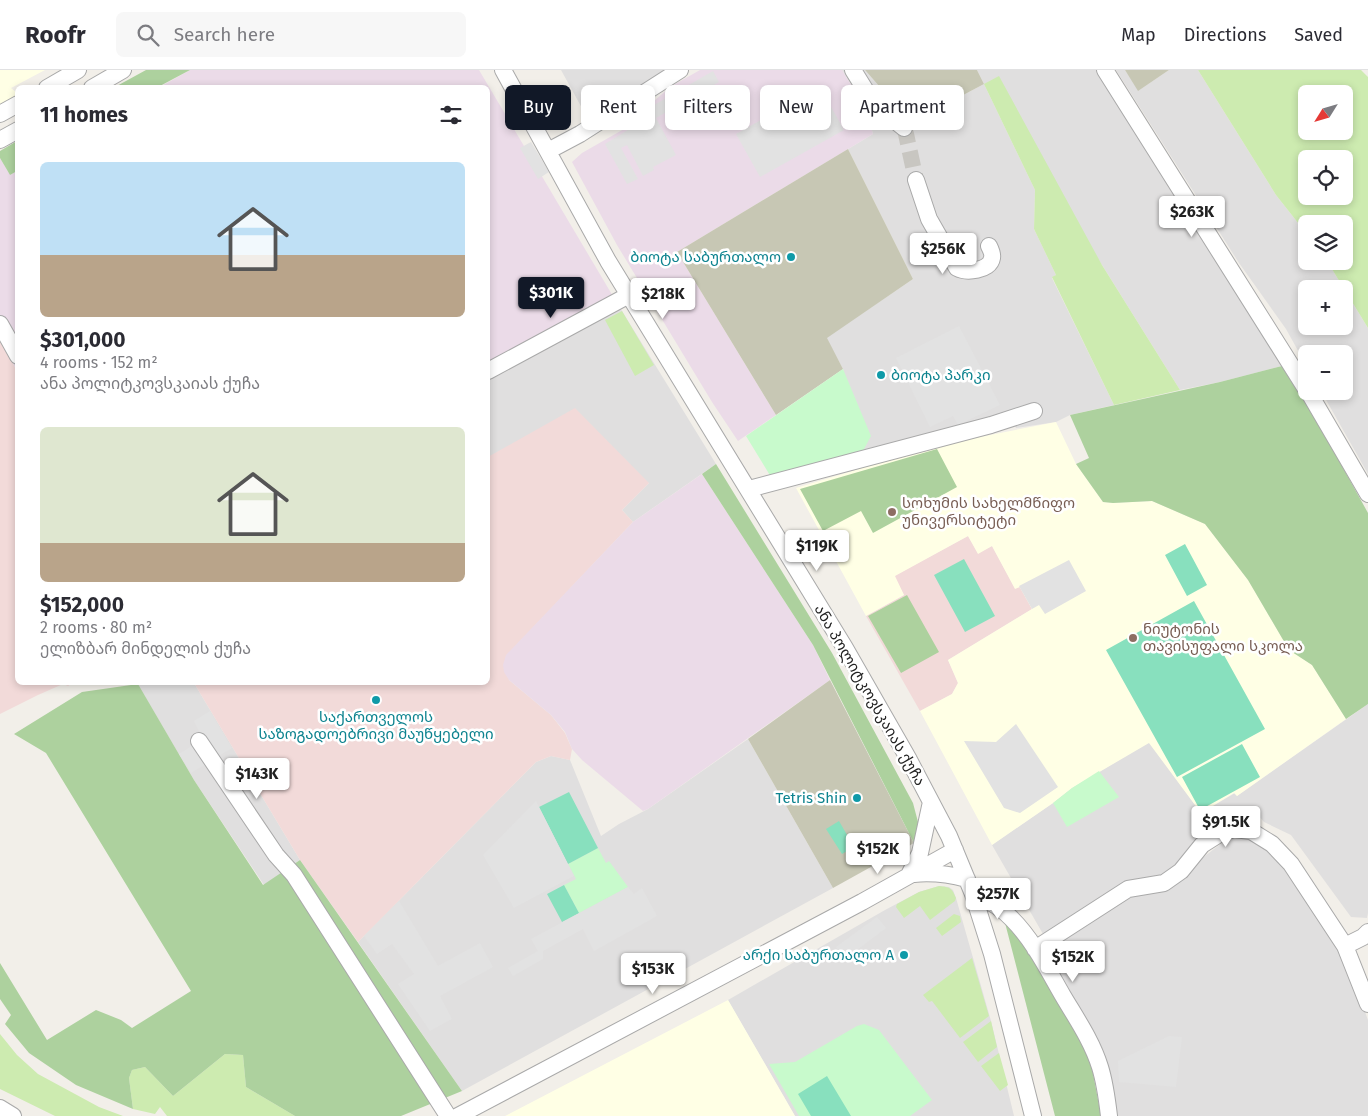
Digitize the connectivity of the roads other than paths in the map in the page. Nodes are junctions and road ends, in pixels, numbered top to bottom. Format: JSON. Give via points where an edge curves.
{"nodes":[{"id":1,"x":78,"y":70,"type":"edge"},
{"id":2,"x":123,"y":70,"type":"edge"},
{"id":3,"x":503,"y":70,"type":"edge"},
{"id":4,"x":680,"y":70,"type":"edge"},
{"id":5,"x":852,"y":70,"type":"edge"},
{"id":6,"x":1105,"y":70,"type":"edge"},
{"id":7,"x":52,"y":85,"type":"edge"},
{"id":8,"x":97,"y":85,"type":"edge"},
{"id":9,"x":862,"y":85,"type":"edge"},
{"id":10,"x":15,"y":106,"type":"edge"},
{"id":11,"x":0,"y":114,"type":"edge"},
{"id":12,"x":15,"y":132,"type":"edge"},
{"id":13,"x":0,"y":140,"type":"edge"},
{"id":14,"x":548,"y":151,"type":"junction"},
{"id":15,"x":916,"y":180,"type":"tunnel mouth"},
{"id":16,"x":990,"y":246,"type":"dead end"},
{"id":17,"x":629,"y":296,"type":"junction"},
{"id":18,"x":0,"y":324,"type":"edge"},
{"id":19,"x":15,"y":351,"type":"edge"},
{"id":20,"x":490,"y":370,"type":"edge"},
{"id":21,"x":1298,"y":376,"type":"edge"},
{"id":22,"x":1313,"y":400,"type":"edge"},
{"id":23,"x":1034,"y":411,"type":"dead end"},
{"id":24,"x":749,"y":489,"type":"junction"},
{"id":25,"x":1368,"y":494,"type":"edge"},
{"id":26,"x":199,"y":741,"type":"dead end"},
{"id":27,"x":931,"y":802,"type":"junction"},
{"id":28,"x":955,"y":850,"type":"junction"},
{"id":29,"x":909,"y":875,"type":"junction"},
{"id":30,"x":970,"y":887,"type":"junction"},
{"id":31,"x":1368,"y":932,"type":"edge"},
{"id":32,"x":1345,"y":946,"type":"junction"},
{"id":33,"x":1035,"y":949,"type":"junction"},
{"id":34,"x":1368,"y":1004,"type":"edge"},
{"id":35,"x":0,"y":1108,"type":"edge"},
{"id":36,"x":13,"y":1116,"type":"edge"},
{"id":37,"x":448,"y":1116,"type":"edge"},
{"id":38,"x":458,"y":1116,"type":"edge"},
{"id":39,"x":1033,"y":1116,"type":"edge"},
{"id":40,"x":1109,"y":1116,"type":"edge"}],
"edges":[{"from":1,"to":7,"type":"street"},
{"from":2,"to":8,"type":"street"},
{"from":3,"to":14,"type":"street","name":"ანა პოლიტკოვსკაიას ქუჩა"},
{"from":4,"to":14,"type":"street"},
{"from":5,"to":9,"type":"street"},
{"from":6,"to":21,"type":"street"},
{"from":10,"to":11,"type":"street"},
{"from":12,"to":13,"type":"street"},
{"from":14,"to":17,"type":"street","name":"ანა პოლიტკოვსკაიას ქუჩა"},
{"from":15,"to":16,"type":"street","via":[[929,219],[957,268],[969,271],[990,263]]},
{"from":17,"to":20,"type":"street"},
{"from":17,"to":24,"type":"street","name":"ანა პოლიტკოვსკაიას ქუჩა"},
{"from":18,"to":19,"type":"street"},
{"from":22,"to":25,"type":"street"},
{"from":23,"to":24,"type":"street"},
{"from":24,"to":27,"type":"street","name":"ანა პოლიტკოვსკაიას ქუჩა","via":[[845,648]]},
{"from":26,"to":37,"type":"street","via":[[276,855],[294,875]]},
{"from":27,"to":28,"type":"street","name":"ანა პოლიტკოვსკაიას ქუჩა"},
{"from":27,"to":29,"type":"street","via":[[920,852]]},
{"from":28,"to":29,"type":"street"},
{"from":28,"to":30,"type":"street","name":"ანა პოლიტკოვსკაიას ქუჩა"},
{"from":29,"to":30,"type":"street","via":[[944,873]]},
{"from":29,"to":38,"type":"street"},
{"from":30,"to":33,"type":"street","via":[[1014,920]]},
{"from":30,"to":39,"type":"street","name":"ანა პოლიტკოვსკაიას ქუჩა","via":[[999,982]]},
{"from":31,"to":32,"type":"street"},
{"from":32,"to":33,"type":"street","via":[[1285,857],[1252,831],[1234,829],[1202,845],[1181,872],[1164,882],[1128,889]]},
{"from":32,"to":34,"type":"street"},
{"from":33,"to":40,"type":"street","via":[[1090,1042],[1104,1080]]},
{"from":35,"to":36,"type":"street"}]}
